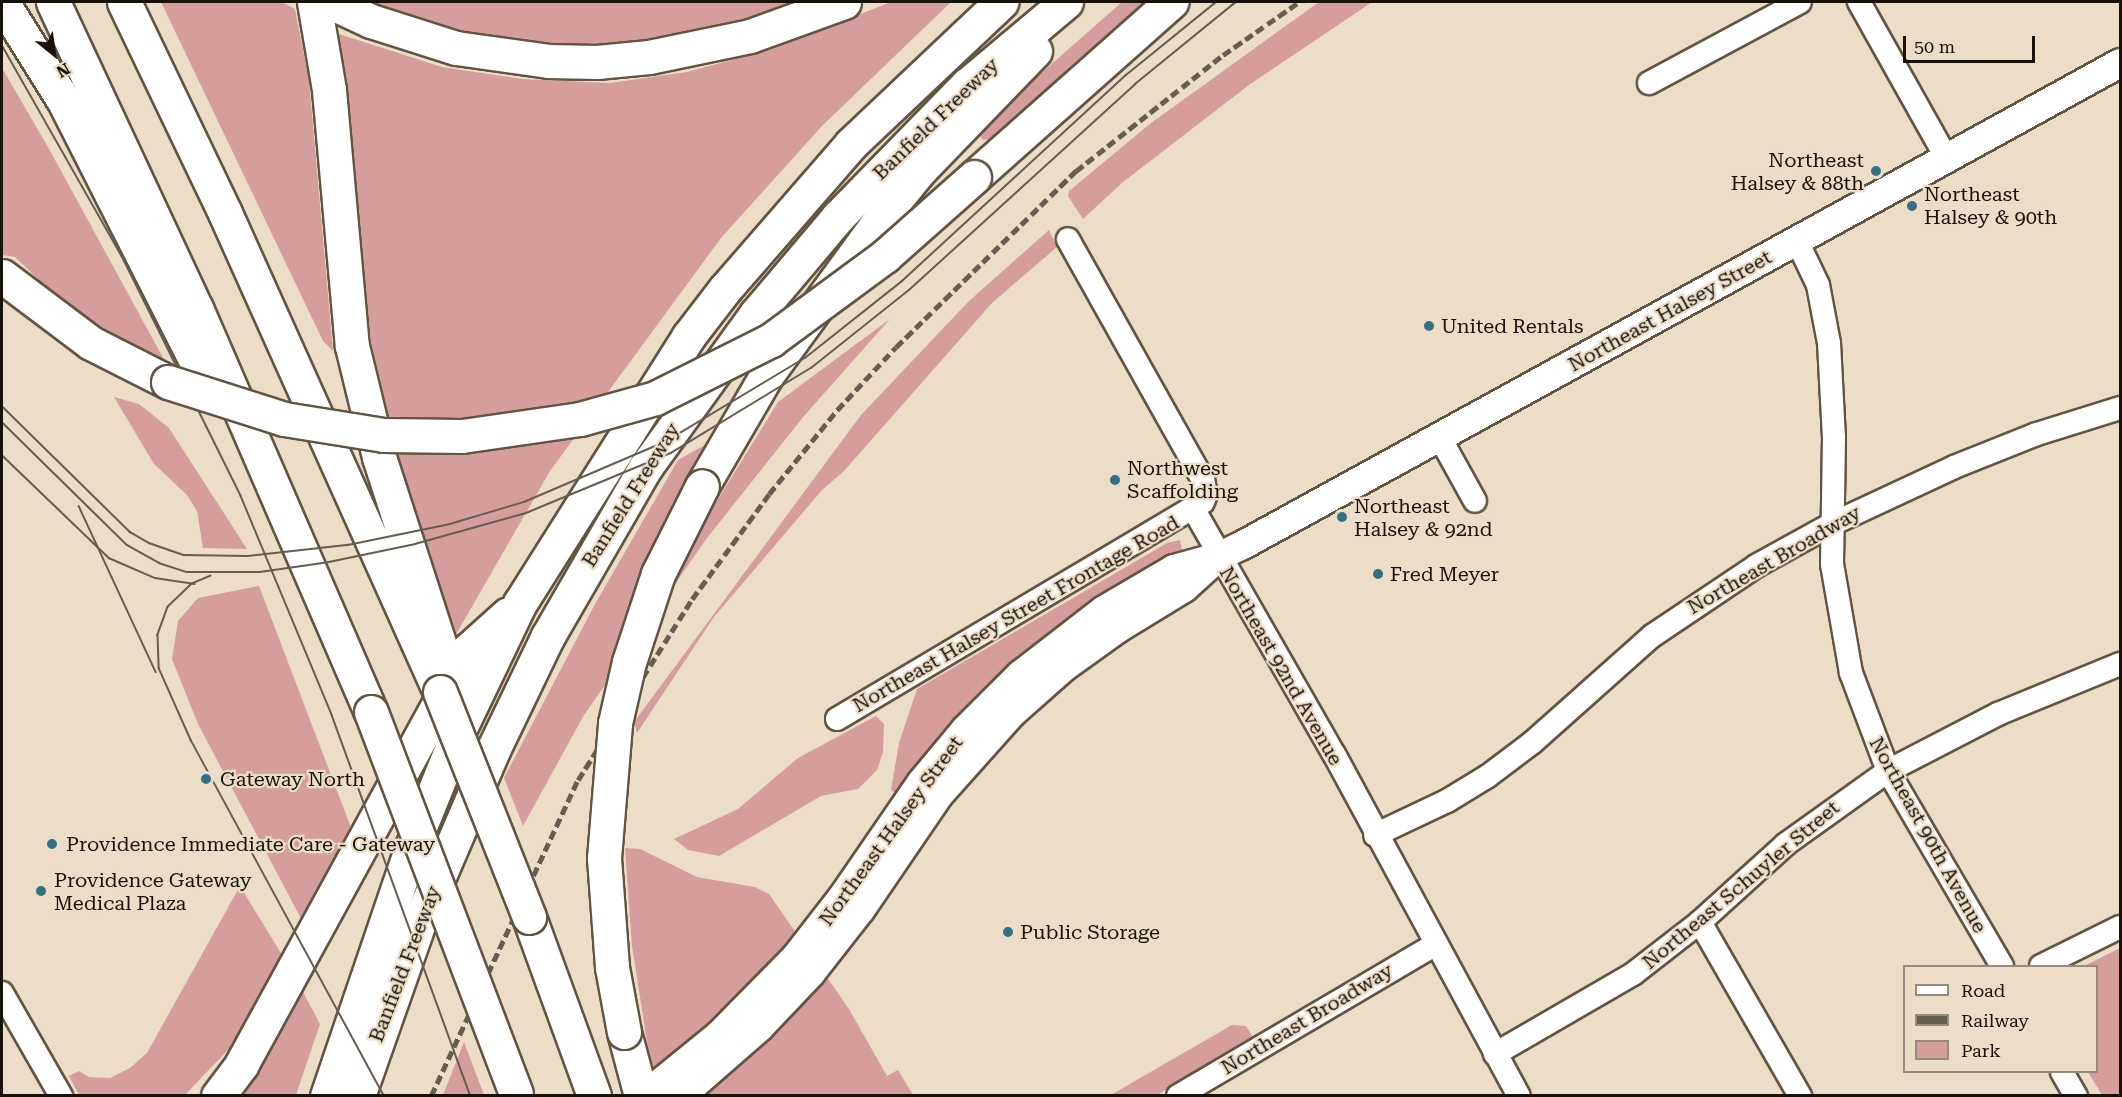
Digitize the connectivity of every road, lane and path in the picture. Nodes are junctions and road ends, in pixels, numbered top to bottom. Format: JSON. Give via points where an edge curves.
{"nodes":[{"id":1,"x":2,"y":2,"type":"edge"},
{"id":2,"x":53,"y":2,"type":"edge"},
{"id":3,"x":124,"y":2,"type":"edge"},
{"id":4,"x":314,"y":2,"type":"edge"},
{"id":5,"x":330,"y":2,"type":"edge"},
{"id":6,"x":844,"y":2,"type":"edge"},
{"id":7,"x":1001,"y":2,"type":"edge"},
{"id":8,"x":1066,"y":2,"type":"edge"},
{"id":9,"x":1081,"y":2,"type":"edge"},
{"id":10,"x":1171,"y":2,"type":"edge"},
{"id":11,"x":1800,"y":2,"type":"edge"},
{"id":12,"x":1859,"y":2,"type":"edge"},
{"id":13,"x":2121,"y":63,"type":"edge"},
{"id":14,"x":1649,"y":83,"type":"dead end"},
{"id":15,"x":1947,"y":159,"type":"junction"},
{"id":16,"x":1068,"y":239,"type":"dead end"},
{"id":17,"x":1797,"y":242,"type":"junction"},
{"id":18,"x":2,"y":276,"type":"edge"},
{"id":19,"x":2121,"y":408,"type":"edge"},
{"id":20,"x":1439,"y":436,"type":"junction"},
{"id":21,"x":258,"y":446,"type":"junction"},
{"id":22,"x":1475,"y":501,"type":"dead end"},
{"id":23,"x":1194,"y":510,"type":"junction"},
{"id":24,"x":1832,"y":524,"type":"junction"},
{"id":25,"x":1218,"y":557,"type":"junction"},
{"id":26,"x":520,"y":603,"type":"junction"},
{"id":27,"x":2121,"y":664,"type":"edge"},
{"id":28,"x":440,"y":692,"type":"junction"},
{"id":29,"x":837,"y":719,"type":"dead end"},
{"id":30,"x":949,"y":765,"type":"junction"},
{"id":31,"x":1888,"y":771,"type":"junction"},
{"id":32,"x":1375,"y":835,"type":"junction"},
{"id":33,"x":1700,"y":922,"type":"junction"},
{"id":34,"x":2121,"y":927,"type":"edge"},
{"id":35,"x":1437,"y":944,"type":"junction"},
{"id":36,"x":2001,"y":965,"type":"edge"},
{"id":37,"x":2043,"y":965,"type":"edge"},
{"id":38,"x":2,"y":993,"type":"edge"},
{"id":39,"x":1495,"y":1054,"type":"junction"},
{"id":40,"x":241,"y":1065,"type":"junction"},
{"id":41,"x":2063,"y":1073,"type":"edge"},
{"id":42,"x":516,"y":1094,"type":"edge"},
{"id":43,"x":61,"y":1095,"type":"edge"},
{"id":44,"x":199,"y":1095,"type":"edge"},
{"id":45,"x":218,"y":1095,"type":"edge"},
{"id":46,"x":327,"y":1095,"type":"edge"},
{"id":47,"x":358,"y":1095,"type":"edge"},
{"id":48,"x":594,"y":1095,"type":"edge"},
{"id":49,"x":642,"y":1095,"type":"edge"},
{"id":50,"x":681,"y":1095,"type":"edge"},
{"id":51,"x":1178,"y":1095,"type":"edge"},
{"id":52,"x":1519,"y":1095,"type":"edge"},
{"id":53,"x":1800,"y":1095,"type":"edge"},
{"id":54,"x":2076,"y":1095,"type":"edge"}],
"edges":[{"from":1,"to":21,"type":"highway","via":[[65,103],[206,380]]},
{"from":2,"to":21,"type":"highway"},
{"from":3,"to":28,"type":"highway","via":[[225,213],[411,635]]},
{"from":4,"to":28,"type":"highway","via":[[329,90],[352,346],[379,457],[441,650]]},
{"from":5,"to":6,"type":"highway","via":[[371,21],[456,48],[548,61],[597,62],[649,57],[750,36]]},
{"from":7,"to":26,"type":"highway","name":"Banfield Freeway","via":[[851,144],[725,288],[688,337]]},
{"from":8,"to":47,"type":"highway","name":"Banfield Freeway","via":[[967,85],[838,217],[756,314],[645,468],[558,617],[494,748],[419,923]]},
{"from":9,"to":49,"type":"highway","bridge":true,"via":[[919,171],[884,214],[766,376],[702,486],[658,574],[629,662],[612,745],[605,809],[606,916],[624,1032]]},
{"from":10,"to":18,"type":"highway","bridge":true,"via":[[885,256],[771,340],[655,398],[580,419],[462,436],[384,435],[284,419],[168,382],[90,343]]},
{"from":11,"to":14,"type":"street"},
{"from":12,"to":15,"type":"street"},
{"from":13,"to":15,"type":"main road","name":"Northeast Halsey Street"},
{"from":15,"to":17,"type":"main road","name":"Northeast Halsey Street"},
{"from":16,"to":23,"type":"street","via":[[1203,480],[1206,494]]},
{"from":17,"to":20,"type":"main road","name":"Northeast Halsey Street"},
{"from":17,"to":24,"type":"street","name":"Northeast 90th Avenue","via":[[1818,285],[1829,343],[1834,426]]},
{"from":19,"to":24,"type":"street","name":"Northeast Broadway","via":[[2037,434],[1964,463]]},
{"from":20,"to":22,"type":"street"},
{"from":20,"to":25,"type":"main road","name":"Northeast Halsey Street"},
{"from":21,"to":42,"type":"highway","bridge":true,"via":[[371,712]]},
{"from":23,"to":25,"type":"street","name":"Northeast 92nd Avenue"},
{"from":23,"to":29,"type":"street","name":"Northeast Halsey Street Frontage Road"},
{"from":24,"to":31,"type":"street","name":"Northeast 90th Avenue","via":[[1836,601],[1851,673]]},
{"from":24,"to":32,"type":"street","name":"Northeast Broadway","via":[[1684,612],[1488,776],[1447,801]]},
{"from":25,"to":30,"type":"main road","name":"Northeast Halsey Street","via":[[1174,569],[1076,630],[1020,675]]},
{"from":25,"to":32,"type":"street","name":"Northeast 92nd Avenue","via":[[1334,754]]},
{"from":26,"to":40,"type":"highway","via":[[469,649]]},
{"from":26,"to":46,"type":"highway","name":"Banfield Freeway","via":[[460,728],[411,849]]},
{"from":27,"to":31,"type":"street","name":"Northeast Schuyler Street","via":[[1998,714]]},
{"from":28,"to":48,"type":"highway","bridge":true},
{"from":30,"to":49,"type":"main road","name":"Northeast Halsey Street","via":[[795,958],[719,1035]]},
{"from":30,"to":50,"type":"main road","name":"Northeast Halsey Street","via":[[811,973],[759,1028]]},
{"from":31,"to":33,"type":"street","name":"Northeast Schuyler Street","via":[[1786,844]]},
{"from":31,"to":36,"type":"street","name":"Northeast 90th Avenue"},
{"from":32,"to":35,"type":"street","name":"Northeast 92nd Avenue"},
{"from":33,"to":39,"type":"street","name":"Northeast Schuyler Street","via":[[1633,974]]},
{"from":33,"to":53,"type":"street"},
{"from":34,"to":37,"type":"street"},
{"from":35,"to":39,"type":"street","name":"Northeast 92nd Avenue"},
{"from":35,"to":51,"type":"street","name":"Northeast Broadway"},
{"from":38,"to":43,"type":"street"},
{"from":39,"to":52,"type":"street","name":"Northeast 92nd Avenue"},
{"from":40,"to":44,"type":"highway"},
{"from":40,"to":45,"type":"highway"},
{"from":41,"to":54,"type":"street"}]}
